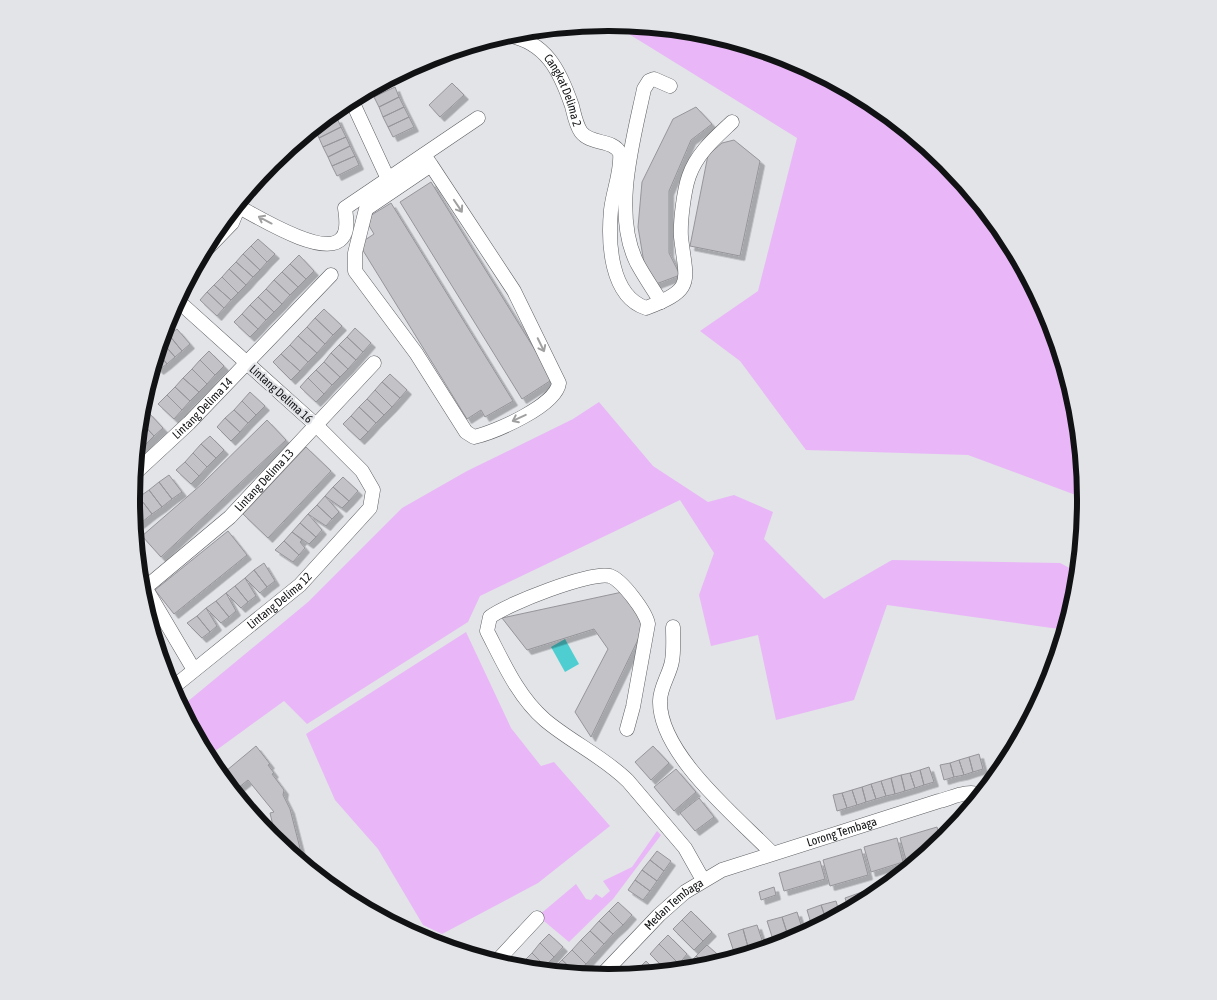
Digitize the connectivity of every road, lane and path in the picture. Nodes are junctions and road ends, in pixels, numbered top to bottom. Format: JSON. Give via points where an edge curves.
{"nodes":[{"id":1,"x":522,"y":39,"type":"edge"},
{"id":2,"x":670,"y":86,"type":"dead end"},
{"id":3,"x":354,"y":106,"type":"edge"},
{"id":4,"x":478,"y":118,"type":"dead end"},
{"id":5,"x":732,"y":122,"type":"dead end"},
{"id":6,"x":428,"y":160,"type":"junction"},
{"id":7,"x":388,"y":179,"type":"junction"},
{"id":8,"x":245,"y":205,"type":"edge"},
{"id":9,"x":233,"y":220,"type":"edge"},
{"id":10,"x":224,"y":232,"type":"edge"},
{"id":11,"x":331,"y":275,"type":"dead end"},
{"id":12,"x":661,"y":302,"type":"junction"},
{"id":13,"x":182,"y":305,"type":"edge"},
{"id":14,"x":246,"y":362,"type":"junction"},
{"id":15,"x":374,"y":363,"type":"dead end"},
{"id":16,"x":317,"y":426,"type":"junction"},
{"id":17,"x":141,"y":467,"type":"edge"},
{"id":18,"x":373,"y":497,"type":"joint"},
{"id":19,"x":147,"y":579,"type":"edge"},
{"id":20,"x":150,"y":597,"type":"edge"},
{"id":21,"x":673,"y":626,"type":"dead end"},
{"id":22,"x":194,"y":670,"type":"junction"},
{"id":23,"x":177,"y":684,"type":"edge"},
{"id":24,"x":626,"y":729,"type":"dead end"},
{"id":25,"x":974,"y":792,"type":"edge"},
{"id":26,"x":772,"y":853,"type":"junction"},
{"id":27,"x":703,"y":880,"type":"junction"},
{"id":28,"x":537,"y":918,"type":"dead end"},
{"id":29,"x":501,"y":956,"type":"edge"},
{"id":30,"x":607,"y":969,"type":"edge"}],
"edges":[{"from":1,"to":12,"type":"street","name":"Cangkat Delima 2","via":[[547,54],[557,67],[579,129],[592,141],[618,149],[620,157],[610,230],[616,274],[621,286],[638,305],[646,308]]},
{"from":2,"to":12,"type":"street","via":[[654,79],[644,89],[627,186],[628,234],[636,262]]},
{"from":3,"to":7,"type":"street"},
{"from":4,"to":6,"type":"street"},
{"from":5,"to":12,"type":"street","via":[[701,152],[689,176],[681,227],[687,275],[678,291]]},
{"from":6,"to":6,"type":"street","one_way":true,"via":[[514,291],[559,384],[551,400],[524,416],[474,437],[466,432],[416,353],[359,279],[354,261],[366,209]]},
{"from":6,"to":7,"type":"street"},
{"from":7,"to":8,"type":"street","one_way":true,"via":[[346,208],[345,233],[337,242],[322,244],[290,234]]},
{"from":9,"to":10,"type":"street"},
{"from":11,"to":14,"type":"street","name":"Lintang Delima 14"},
{"from":13,"to":14,"type":"street","name":"Lintang Delima 16"},
{"from":14,"to":16,"type":"street","name":"Lintang Delima 16"},
{"from":14,"to":17,"type":"street","name":"Lintang Delima 14","via":[[189,423]]},
{"from":15,"to":16,"type":"street","name":"Lintang Delima 13"},
{"from":16,"to":18,"type":"street","name":"Lintang Delima 16","via":[[370,481]]},
{"from":16,"to":19,"type":"street","name":"Lintang Delima 13","via":[[230,517]]},
{"from":18,"to":22,"type":"street","name":"Lintang Delima 12","via":[[370,508],[300,585]]},
{"from":20,"to":22,"type":"street"},
{"from":21,"to":26,"type":"street","via":[[672,661],[660,698],[666,732],[702,784]]},
{"from":22,"to":23,"type":"street","name":"Lintang Delima 12"},
{"from":24,"to":27,"type":"street","name":"Medan Tembaga","via":[[648,624],[644,613],[618,580],[608,576],[588,577],[510,606],[490,617],[487,631],[531,705],[559,731],[628,781],[685,848]]},
{"from":25,"to":26,"type":"street","name":"Lorong Tembaga"},
{"from":26,"to":27,"type":"street","name":"Lorong Tembaga"},
{"from":27,"to":30,"type":"street","name":"Medan Tembaga","via":[[658,915]]},
{"from":28,"to":29,"type":"street"}]}
